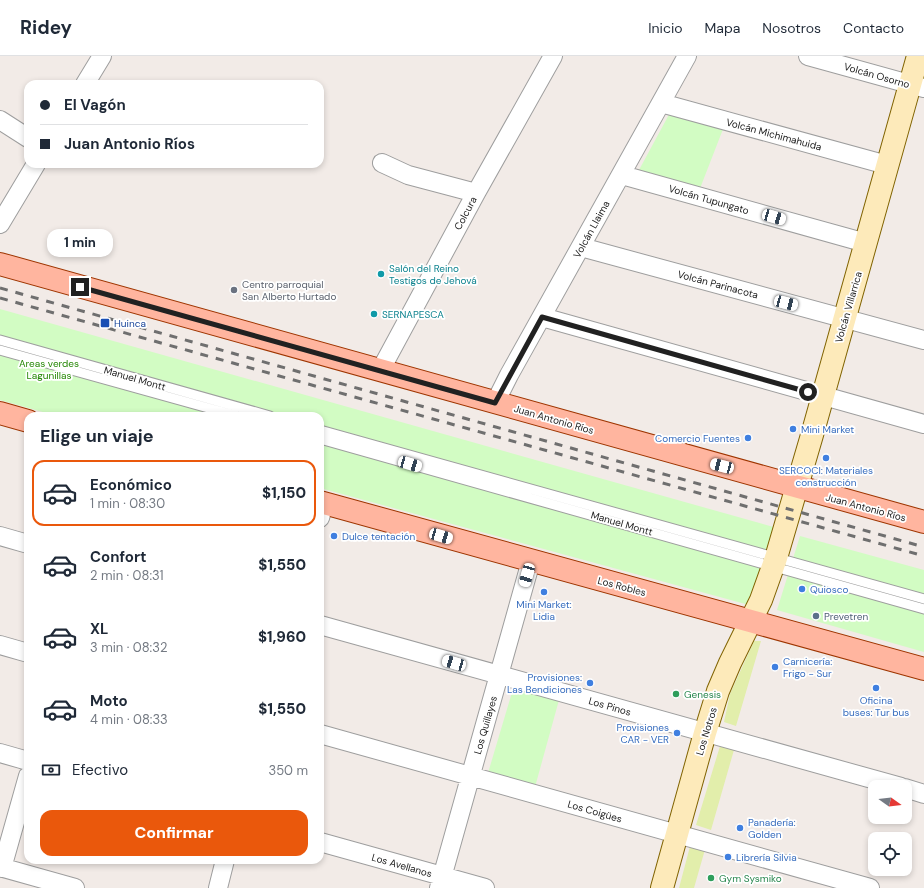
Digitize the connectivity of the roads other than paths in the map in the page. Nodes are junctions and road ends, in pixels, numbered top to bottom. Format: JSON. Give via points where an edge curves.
{"nodes":[{"id":1,"x":102,"y":56,"type":"edge"},
{"id":2,"x":553,"y":56,"type":"edge"},
{"id":3,"x":688,"y":56,"type":"edge"},
{"id":4,"x":808,"y":56,"type":"edge"},
{"id":5,"x":918,"y":56,"type":"edge"},
{"id":6,"x":87,"y":80,"type":"edge"},
{"id":7,"x":917,"y":86,"type":"edge"},
{"id":8,"x":661,"y":103,"type":"junction"},
{"id":9,"x":0,"y":120,"type":"edge"},
{"id":10,"x":24,"y":135,"type":"edge"},
{"id":11,"x":382,"y":163,"type":"dead end"},
{"id":12,"x":887,"y":165,"type":"junction"},
{"id":13,"x":34,"y":168,"type":"edge"},
{"id":14,"x":622,"y":174,"type":"junction"},
{"id":15,"x":476,"y":193,"type":"junction"},
{"id":16,"x":0,"y":224,"type":"edge"},
{"id":17,"x":866,"y":243,"type":"junction"},
{"id":18,"x":581,"y":248,"type":"junction"},
{"id":19,"x":0,"y":264,"type":"edge"},
{"id":20,"x":542,"y":317,"type":"junction"},
{"id":21,"x":845,"y":319,"type":"junction"},
{"id":22,"x":0,"y":340,"type":"edge"},
{"id":23,"x":924,"y":340,"type":"edge"},
{"id":24,"x":0,"y":350,"type":"edge"},
{"id":25,"x":380,"y":371,"type":"junction"},
{"id":26,"x":823,"y":396,"type":"junction"},
{"id":27,"x":495,"y":403,"type":"junction"},
{"id":28,"x":223,"y":412,"type":"edge"},
{"id":29,"x":256,"y":412,"type":"edge"},
{"id":30,"x":0,"y":413,"type":"edge"},
{"id":31,"x":24,"y":420,"type":"edge"},
{"id":32,"x":924,"y":424,"type":"edge"},
{"id":33,"x":324,"y":431,"type":"edge"},
{"id":34,"x":324,"y":440,"type":"edge"},
{"id":35,"x":796,"y":487,"type":"junction"},
{"id":36,"x":324,"y":509,"type":"edge"},
{"id":37,"x":924,"y":522,"type":"edge"},
{"id":38,"x":0,"y":536,"type":"edge"},
{"id":39,"x":24,"y":543,"type":"edge"},
{"id":40,"x":531,"y":561,"type":"junction"},
{"id":41,"x":774,"y":562,"type":"junction"},
{"id":42,"x":924,"y":599,"type":"edge"},
{"id":43,"x":924,"y":609,"type":"edge"},
{"id":44,"x":751,"y":621,"type":"junction"},
{"id":45,"x":324,"y":626,"type":"edge"},
{"id":46,"x":0,"y":645,"type":"edge"},
{"id":47,"x":24,"y":652,"type":"edge"},
{"id":48,"x":924,"y":669,"type":"edge"},
{"id":49,"x":499,"y":675,"type":"junction"},
{"id":50,"x":705,"y":733,"type":"junction"},
{"id":51,"x":324,"y":735,"type":"edge"},
{"id":52,"x":0,"y":753,"type":"edge"},
{"id":53,"x":24,"y":760,"type":"edge"},
{"id":54,"x":470,"y":776,"type":"junction"},
{"id":55,"x":876,"y":780,"type":"edge"},
{"id":56,"x":24,"y":789,"type":"edge"},
{"id":57,"x":912,"y":790,"type":"edge"},
{"id":58,"x":924,"y":794,"type":"edge"},
{"id":59,"x":677,"y":834,"type":"junction"},
{"id":60,"x":324,"y":843,"type":"edge"},
{"id":61,"x":224,"y":864,"type":"edge"},
{"id":62,"x":1,"y":867,"type":"edge"},
{"id":63,"x":440,"y":882,"type":"edge"},
{"id":64,"x":75,"y":888,"type":"edge"},
{"id":65,"x":218,"y":888,"type":"edge"},
{"id":66,"x":485,"y":888,"type":"edge"},
{"id":67,"x":662,"y":888,"type":"edge"},
{"id":68,"x":870,"y":888,"type":"edge"}],
"edges":[{"from":1,"to":6,"type":"street"},
{"from":2,"to":15,"type":"street","name":"Colcura"},
{"from":3,"to":8,"type":"street","name":"Volcán Llaima"},
{"from":4,"to":7,"type":"street","name":"Volcán Osorno"},
{"from":5,"to":7,"type":"street","name":"Volcán Villarrica"},
{"from":7,"to":12,"type":"street","name":"Volcán Villarrica"},
{"from":8,"to":12,"type":"street","name":"Volcán Michimahuida"},
{"from":8,"to":14,"type":"street","name":"Volcán Llaima"},
{"from":9,"to":10,"type":"street"},
{"from":11,"to":15,"type":"street","via":[[408,175]]},
{"from":12,"to":17,"type":"street","name":"Volcán Villarrica"},
{"from":13,"to":16,"type":"street"},
{"from":14,"to":17,"type":"street","name":"Volcán Tupungato"},
{"from":14,"to":18,"type":"street","name":"Volcán Llaima"},
{"from":15,"to":25,"type":"street","name":"Colcura"},
{"from":17,"to":21,"type":"street","name":"Volcán Villarrica"},
{"from":18,"to":20,"type":"street","name":"Volcán Llaima"},
{"from":18,"to":21,"type":"street","name":"Volcán Parinacota"},
{"from":19,"to":25,"type":"main road","name":"Juan Antonio Ríos"},
{"from":20,"to":26,"type":"street"},
{"from":20,"to":27,"type":"street","name":"Volcán Llaima"},
{"from":21,"to":23,"type":"street","name":"Volcán Parinacota"},
{"from":21,"to":26,"type":"street","name":"Volcán Villarrica"},
{"from":22,"to":29,"type":"lane","name":"Manuel Montt"},
{"from":24,"to":28,"type":"lane","name":"Manuel Montt"},
{"from":25,"to":27,"type":"main road","name":"Juan Antonio Ríos"},
{"from":26,"to":32,"type":"street"},
{"from":26,"to":35,"type":"street","name":"Volcán Villarrica"},
{"from":27,"to":35,"type":"main road","name":"Juan Antonio Ríos"},
{"from":30,"to":31,"type":"main road"},
{"from":33,"to":41,"type":"lane","name":"Manuel Montt"},
{"from":34,"to":41,"type":"lane","name":"Manuel Montt"},
{"from":35,"to":37,"type":"main road","name":"Juan Antonio Ríos"},
{"from":35,"to":41,"type":"street","name":"Volcán Villarrica"},
{"from":36,"to":40,"type":"main road","name":"Los Robles"},
{"from":38,"to":39,"type":"street"},
{"from":40,"to":44,"type":"main road","name":"Los Robles"},
{"from":40,"to":49,"type":"street","name":"Los Quillayes"},
{"from":41,"to":42,"type":"lane","name":"Manuel Montt"},
{"from":41,"to":43,"type":"lane","name":"Manuel Montt"},
{"from":41,"to":44,"type":"street","name":"Los Notros"},
{"from":44,"to":48,"type":"main road","name":"Los Robles"},
{"from":44,"to":50,"type":"street","name":"Los Notros","via":[[724,677]]},
{"from":45,"to":49,"type":"street","name":"Los Pinos"},
{"from":46,"to":47,"type":"street"},
{"from":49,"to":50,"type":"street","name":"Los Pinos"},
{"from":49,"to":54,"type":"street","name":"Los Quillayes"},
{"from":50,"to":55,"type":"street","name":"Los Pinos"},
{"from":50,"to":59,"type":"street","name":"Los Notros"},
{"from":51,"to":54,"type":"street","name":"Los Coigües"},
{"from":52,"to":53,"type":"street"},
{"from":54,"to":59,"type":"street","name":"Los Coigües"},
{"from":54,"to":63,"type":"street","name":"Los Quillayes"},
{"from":56,"to":62,"type":"street"},
{"from":57,"to":58,"type":"street"},
{"from":59,"to":67,"type":"street","name":"Los Notros"},
{"from":59,"to":68,"type":"street","name":"Los Coigües"},
{"from":60,"to":63,"type":"street","name":"Los Avellanos"},
{"from":61,"to":65,"type":"street"},
{"from":62,"to":64,"type":"street"},
{"from":63,"to":66,"type":"street","name":"Los Avellanos"}]}
